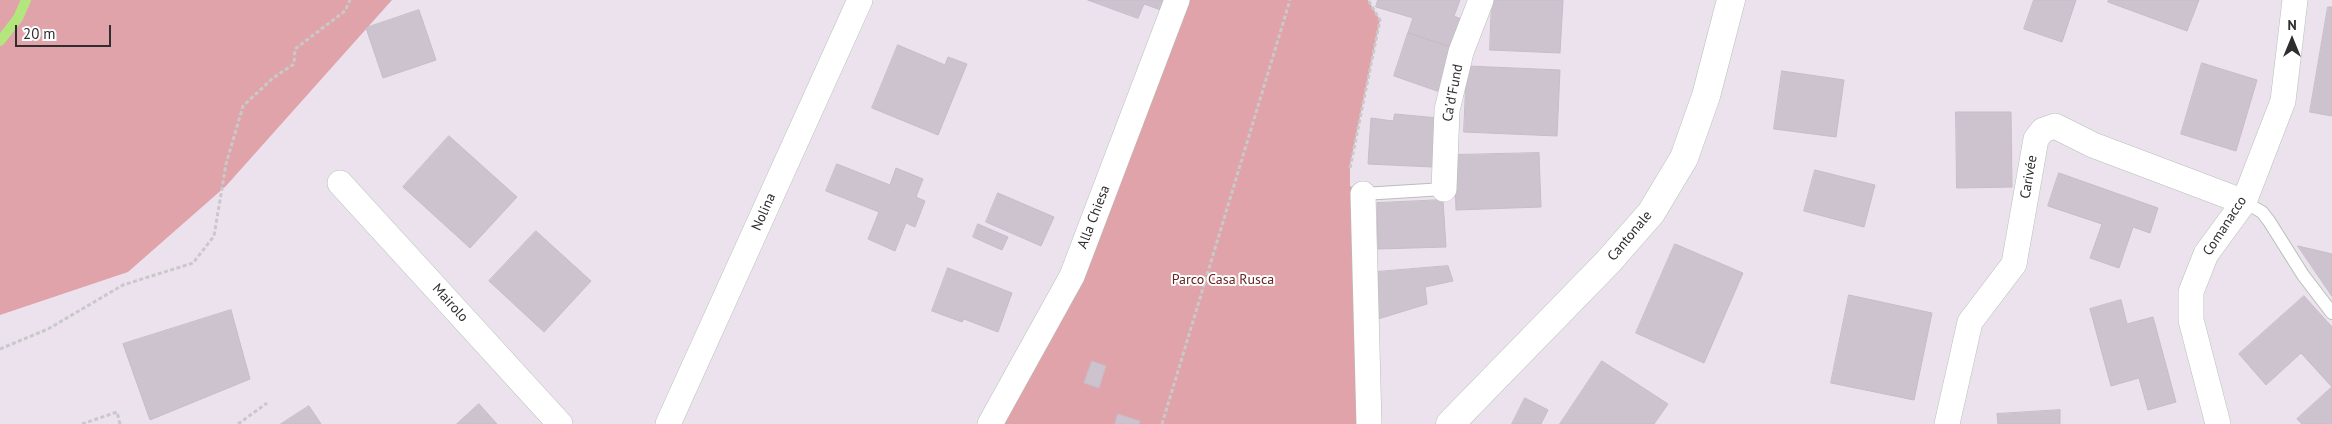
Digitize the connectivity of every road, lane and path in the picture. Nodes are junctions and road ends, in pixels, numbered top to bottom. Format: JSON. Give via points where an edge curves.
{"nodes":[{"id":1,"x":350,"y":0,"type":"edge"},
{"id":2,"x":860,"y":0,"type":"edge"},
{"id":3,"x":1176,"y":0,"type":"edge"},
{"id":4,"x":1290,"y":0,"type":"edge"},
{"id":5,"x":1368,"y":0,"type":"edge"},
{"id":6,"x":1481,"y":0,"type":"edge"},
{"id":7,"x":1731,"y":0,"type":"edge"},
{"id":8,"x":2295,"y":0,"type":"edge"},
{"id":9,"x":340,"y":183,"type":"dead end"},
{"id":10,"x":1444,"y":189,"type":"joint"},
{"id":11,"x":1364,"y":194,"type":"junction"},
{"id":12,"x":2244,"y":202,"type":"junction"},
{"id":13,"x":2332,"y":313,"type":"edge"},
{"id":14,"x":0,"y":348,"type":"edge"},
{"id":15,"x":267,"y":403,"type":"dead end"},
{"id":16,"x":82,"y":424,"type":"edge"},
{"id":17,"x":120,"y":424,"type":"edge"},
{"id":18,"x":238,"y":424,"type":"edge"},
{"id":19,"x":560,"y":424,"type":"edge"},
{"id":20,"x":668,"y":424,"type":"edge"},
{"id":21,"x":990,"y":424,"type":"edge"},
{"id":22,"x":1162,"y":424,"type":"edge"},
{"id":23,"x":1369,"y":424,"type":"edge"},
{"id":24,"x":1450,"y":424,"type":"edge"},
{"id":25,"x":1947,"y":424,"type":"edge"},
{"id":26,"x":2218,"y":424,"type":"edge"}],
"edges":[{"from":1,"to":14,"type":"path","via":[[345,11],[295,49],[294,64],[273,78],[243,106],[226,164],[214,236],[193,262],[123,285],[48,329]]},
{"from":2,"to":20,"type":"street","name":"Nolina"},
{"from":3,"to":21,"type":"street","name":"Alla Chiesa","via":[[1072,276]]},
{"from":4,"to":22,"type":"path"},
{"from":5,"to":11,"type":"path","via":[[1380,20],[1350,165],[1350,186]]},
{"from":6,"to":10,"type":"street","name":"Ca'd'Fund","via":[[1461,52],[1447,110]]},
{"from":7,"to":24,"type":"street","name":"Cantonale","via":[[1706,96],[1684,158],[1651,212],[1608,262]]},
{"from":8,"to":12,"type":"street","name":"Comanacco","via":[[2283,101]]},
{"from":9,"to":19,"type":"street","name":"Mairolo"},
{"from":10,"to":11,"type":"lane"},
{"from":11,"to":23,"type":"street"},
{"from":12,"to":13,"type":"lane","via":[[2262,212]]},
{"from":12,"to":25,"type":"street","name":"Carivée","via":[[2092,145],[2055,126],[2043,130],[2036,139],[2014,264],[1970,322]]},
{"from":12,"to":26,"type":"street","name":"Comanacco","via":[[2206,254],[2194,280],[2190,303],[2199,359]]},
{"from":15,"to":18,"type":"path"},
{"from":16,"to":17,"type":"path","via":[[117,412]]}]}
